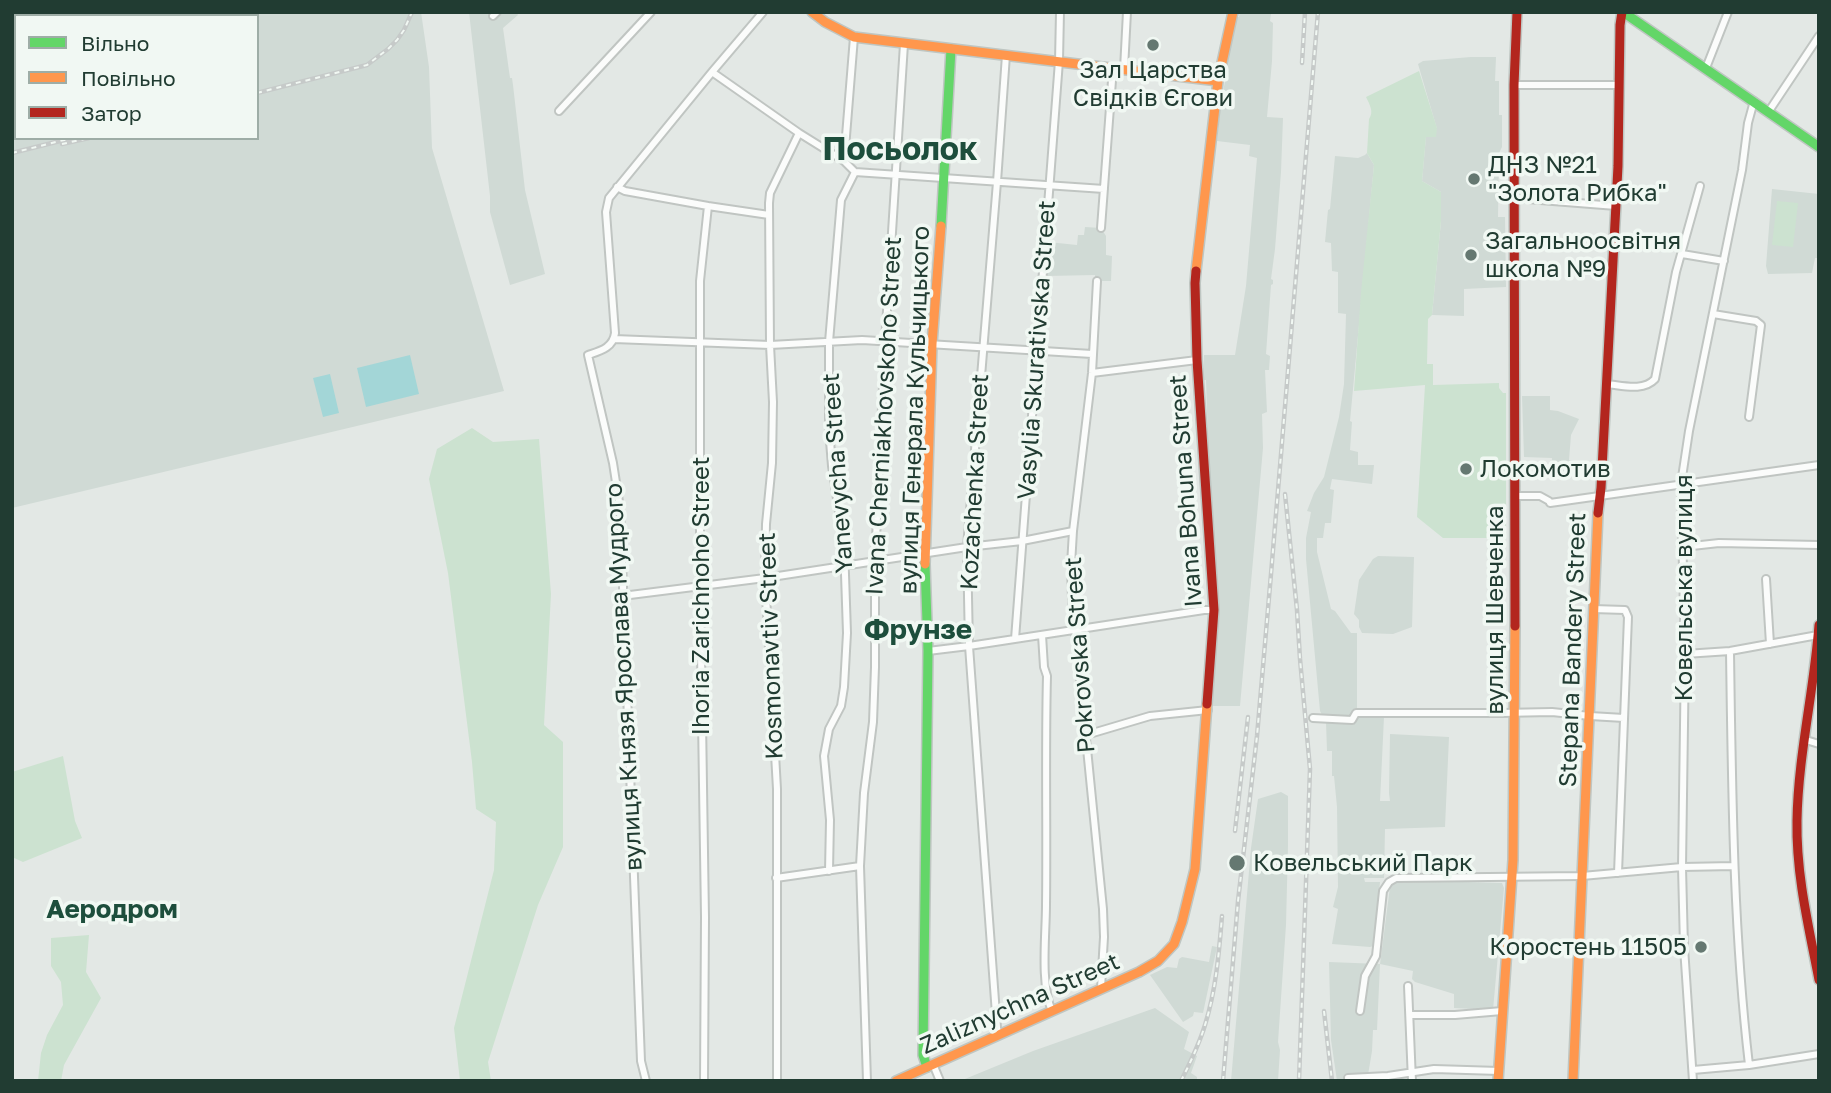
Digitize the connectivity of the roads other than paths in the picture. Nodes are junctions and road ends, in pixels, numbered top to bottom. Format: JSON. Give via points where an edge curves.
{"nodes":[{"id":1,"x":651,"y":12,"type":"edge"},
{"id":2,"x":763,"y":12,"type":"edge"},
{"id":3,"x":812,"y":12,"type":"edge"},
{"id":4,"x":1060,"y":12,"type":"edge"},
{"id":5,"x":1127,"y":12,"type":"edge"},
{"id":6,"x":1233,"y":12,"type":"edge"},
{"id":7,"x":1517,"y":12,"type":"edge"},
{"id":8,"x":1623,"y":12,"type":"edge"},
{"id":9,"x":1728,"y":12,"type":"edge"},
{"id":10,"x":1819,"y":36,"type":"edge"},
{"id":11,"x":853,"y":37,"type":"junction"},
{"id":12,"x":904,"y":44,"type":"junction"},
{"id":13,"x":951,"y":49,"type":"junction"},
{"id":14,"x":1006,"y":55,"type":"junction"},
{"id":15,"x":1059,"y":61,"type":"junction"},
{"id":16,"x":1113,"y":67,"type":"junction"},
{"id":17,"x":1706,"y":68,"type":"junction"},
{"id":18,"x":1124,"y":69,"type":"junction"},
{"id":19,"x":712,"y":72,"type":"junction"},
{"id":20,"x":1219,"y":81,"type":"junction"},
{"id":21,"x":1514,"y":85,"type":"junction"},
{"id":22,"x":1619,"y":85,"type":"junction"},
{"id":23,"x":1754,"y":101,"type":"junction"},
{"id":24,"x":559,"y":111,"type":"dead end"},
{"id":25,"x":1769,"y":111,"type":"junction"},
{"id":26,"x":799,"y":133,"type":"junction"},
{"id":27,"x":1819,"y":147,"type":"edge"},
{"id":28,"x":844,"y":161,"type":"junction"},
{"id":29,"x":855,"y":173,"type":"junction"},
{"id":30,"x":895,"y":176,"type":"junction"},
{"id":31,"x":945,"y":179,"type":"junction"},
{"id":32,"x":997,"y":182,"type":"junction"},
{"id":33,"x":1049,"y":186,"type":"junction"},
{"id":34,"x":1700,"y":186,"type":"dead end"},
{"id":35,"x":617,"y":187,"type":"junction"},
{"id":36,"x":1104,"y":189,"type":"junction"},
{"id":37,"x":1515,"y":198,"type":"junction"},
{"id":38,"x":708,"y":206,"type":"junction"},
{"id":39,"x":1616,"y":206,"type":"junction"},
{"id":40,"x":769,"y":215,"type":"junction"},
{"id":41,"x":1101,"y":229,"type":"dead end"},
{"id":42,"x":1682,"y":254,"type":"junction"},
{"id":43,"x":1724,"y":261,"type":"junction"},
{"id":44,"x":1097,"y":281,"type":"dead end"},
{"id":45,"x":1713,"y":314,"type":"junction"},
{"id":46,"x":614,"y":339,"type":"junction"},
{"id":47,"x":829,"y":342,"type":"junction"},
{"id":48,"x":885,"y":342,"type":"junction"},
{"id":49,"x":700,"y":343,"type":"junction"},
{"id":50,"x":932,"y":344,"type":"junction"},
{"id":51,"x":770,"y":345,"type":"junction"},
{"id":52,"x":983,"y":347,"type":"junction"},
{"id":53,"x":1037,"y":350,"type":"junction"},
{"id":54,"x":1092,"y":354,"type":"junction"},
{"id":55,"x":1197,"y":360,"type":"junction"},
{"id":56,"x":1093,"y":373,"type":"junction"},
{"id":57,"x":1606,"y":384,"type":"junction"},
{"id":58,"x":1749,"y":417,"type":"dead end"},
{"id":59,"x":1819,"y":465,"type":"edge"},
{"id":60,"x":1681,"y":485,"type":"junction"},
{"id":61,"x":1515,"y":496,"type":"junction"},
{"id":62,"x":1600,"y":496,"type":"junction"},
{"id":63,"x":1073,"y":531,"type":"junction"},
{"id":64,"x":1022,"y":541,"type":"junction"},
{"id":65,"x":1819,"y":545,"type":"edge"},
{"id":66,"x":967,"y":547,"type":"junction"},
{"id":67,"x":1684,"y":547,"type":"junction"},
{"id":68,"x":926,"y":554,"type":"junction"},
{"id":69,"x":875,"y":561,"type":"junction"},
{"id":70,"x":845,"y":566,"type":"junction"},
{"id":71,"x":765,"y":578,"type":"junction"},
{"id":72,"x":1766,"y":579,"type":"dead end"},
{"id":73,"x":700,"y":587,"type":"junction"},
{"id":74,"x":623,"y":594,"type":"junction"},
{"id":75,"x":1593,"y":609,"type":"junction"},
{"id":76,"x":1214,"y":610,"type":"junction"},
{"id":77,"x":1819,"y":625,"type":"edge"},
{"id":78,"x":1075,"y":629,"type":"junction"},
{"id":79,"x":1042,"y":635,"type":"junction"},
{"id":80,"x":1818,"y":635,"type":"edge"},
{"id":81,"x":1015,"y":639,"type":"junction"},
{"id":82,"x":1770,"y":645,"type":"junction"},
{"id":83,"x":970,"y":646,"type":"junction"},
{"id":84,"x":928,"y":651,"type":"junction"},
{"id":85,"x":1730,"y":651,"type":"junction"},
{"id":86,"x":1685,"y":654,"type":"junction"},
{"id":87,"x":1208,"y":710,"type":"junction"},
{"id":88,"x":1514,"y":712,"type":"junction"},
{"id":89,"x":1590,"y":716,"type":"junction"},
{"id":90,"x":1313,"y":718,"type":"dead end"},
{"id":91,"x":1624,"y":718,"type":"junction"},
{"id":92,"x":1086,"y":735,"type":"junction"},
{"id":93,"x":1806,"y":740,"type":"junction"},
{"id":94,"x":1819,"y":744,"type":"edge"},
{"id":95,"x":860,"y":866,"type":"junction"},
{"id":96,"x":1734,"y":866,"type":"junction"},
{"id":97,"x":1682,"y":867,"type":"junction"},
{"id":98,"x":829,"y":871,"type":"junction"},
{"id":99,"x":1618,"y":873,"type":"junction"},
{"id":100,"x":1581,"y":876,"type":"junction"},
{"id":101,"x":776,"y":878,"type":"junction"},
{"id":102,"x":1512,"y":878,"type":"junction"},
{"id":103,"x":1158,"y":961,"type":"joint"},
{"id":104,"x":1819,"y":980,"type":"edge"},
{"id":105,"x":1408,"y":986,"type":"dead end"},
{"id":106,"x":1101,"y":988,"type":"junction"},
{"id":107,"x":1052,"y":1011,"type":"junction"},
{"id":108,"x":1360,"y":1012,"type":"dead end"},
{"id":109,"x":1502,"y":1012,"type":"junction"},
{"id":110,"x":1410,"y":1015,"type":"junction"},
{"id":111,"x":999,"y":1035,"type":"junction"},
{"id":112,"x":1819,"y":1054,"type":"edge"},
{"id":113,"x":1749,"y":1065,"type":"junction"},
{"id":114,"x":930,"y":1066,"type":"junction"},
{"id":115,"x":1693,"y":1070,"type":"junction"},
{"id":116,"x":1412,"y":1072,"type":"junction"},
{"id":117,"x":1498,"y":1076,"type":"edge"},
{"id":118,"x":1348,"y":1078,"type":"dead end"},
{"id":119,"x":646,"y":1081,"type":"edge"},
{"id":120,"x":704,"y":1081,"type":"edge"},
{"id":121,"x":777,"y":1081,"type":"edge"},
{"id":122,"x":867,"y":1081,"type":"edge"},
{"id":123,"x":896,"y":1081,"type":"edge"},
{"id":124,"x":940,"y":1081,"type":"edge"},
{"id":125,"x":1412,"y":1081,"type":"edge"},
{"id":126,"x":1573,"y":1081,"type":"edge"},
{"id":127,"x":1693,"y":1081,"type":"edge"}],
"edges":[{"from":1,"to":24,"type":"street"},
{"from":2,"to":19,"type":"street"},
{"from":3,"to":11,"type":"street"},
{"from":4,"to":15,"type":"street","name":"Vasylia Skurativska Street"},
{"from":5,"to":18,"type":"street"},
{"from":6,"to":20,"type":"street","name":"Ivana Bohuna Street"},
{"from":7,"to":21,"type":"street","name":"вулиця Шевченка"},
{"from":8,"to":17,"type":"street"},
{"from":8,"to":22,"type":"street","name":"Stepana Bandery Street"},
{"from":9,"to":17,"type":"street"},
{"from":10,"to":25,"type":"street"},
{"from":11,"to":12,"type":"street"},
{"from":11,"to":28,"type":"street"},
{"from":12,"to":13,"type":"street"},
{"from":12,"to":30,"type":"street","name":"Ivana Cherniakhovskoho Street"},
{"from":13,"to":14,"type":"street"},
{"from":13,"to":31,"type":"street","name":"вулиця Генерала Кульчицького"},
{"from":14,"to":15,"type":"street"},
{"from":14,"to":32,"type":"street","name":"Kozachenka Street"},
{"from":15,"to":16,"type":"street"},
{"from":15,"to":33,"type":"street","name":"Vasylia Skurativska Street"},
{"from":16,"to":18,"type":"street"},
{"from":16,"to":36,"type":"street"},
{"from":17,"to":23,"type":"street"},
{"from":18,"to":20,"type":"street"},
{"from":19,"to":26,"type":"street"},
{"from":19,"to":35,"type":"street"},
{"from":20,"to":55,"type":"street","name":"Ivana Bohuna Street","via":[[1195,281]]},
{"from":21,"to":22,"type":"street"},
{"from":21,"to":37,"type":"street","name":"вулиця Шевченка"},
{"from":22,"to":39,"type":"street","name":"Stepana Bandery Street"},
{"from":23,"to":25,"type":"street"},
{"from":23,"to":43,"type":"street","name":"Ковельська вулиця"},
{"from":25,"to":27,"type":"street"},
{"from":26,"to":28,"type":"street"},
{"from":26,"to":40,"type":"street","name":"Kosmonavtiv Street","via":[[770,193]]},
{"from":28,"to":29,"type":"street"},
{"from":29,"to":30,"type":"street"},
{"from":29,"to":47,"type":"street","name":"Yanevycha Street","via":[[841,200]]},
{"from":30,"to":31,"type":"street"},
{"from":30,"to":48,"type":"street","name":"Ivana Cherniakhovskoho Street"},
{"from":31,"to":32,"type":"street"},
{"from":31,"to":50,"type":"street","name":"вулиця Генерала Кульчицького"},
{"from":32,"to":33,"type":"street"},
{"from":32,"to":52,"type":"street","name":"Kozachenka Street"},
{"from":33,"to":36,"type":"street"},
{"from":33,"to":53,"type":"street","name":"Vasylia Skurativska Street"},
{"from":34,"to":42,"type":"street"},
{"from":35,"to":38,"type":"street"},
{"from":35,"to":46,"type":"street","via":[[606,212]]},
{"from":36,"to":41,"type":"street"},
{"from":37,"to":39,"type":"street"},
{"from":37,"to":61,"type":"street","name":"вулиця Шевченка"},
{"from":38,"to":40,"type":"street"},
{"from":38,"to":49,"type":"street","name":"Ihoria Zarichnoho Street","via":[[700,281]]},
{"from":39,"to":57,"type":"street","name":"Stepana Bandery Street"},
{"from":40,"to":51,"type":"street","name":"Kosmonavtiv Street"},
{"from":42,"to":43,"type":"street"},
{"from":42,"to":57,"type":"street","via":[[1655,379],[1648,385]]},
{"from":43,"to":45,"type":"street","name":"Ковельська вулиця"},
{"from":44,"to":54,"type":"street","name":"Pokrovska Street"},
{"from":45,"to":58,"type":"street","via":[[1761,325]]},
{"from":45,"to":60,"type":"street","name":"Ковельська вулиця"},
{"from":46,"to":49,"type":"street"},
{"from":46,"to":74,"type":"street","name":"вулиця Князя Ярослава Мудрого","via":[[588,355],[618,485]]},
{"from":47,"to":48,"type":"street"},
{"from":47,"to":51,"type":"street"},
{"from":47,"to":70,"type":"street","name":"Yanevycha Street","via":[[829,428]]},
{"from":48,"to":50,"type":"street"},
{"from":48,"to":69,"type":"street","name":"Ivana Cherniakhovskoho Street"},
{"from":49,"to":51,"type":"street"},
{"from":49,"to":73,"type":"street","name":"Ihoria Zarichnoho Street"},
{"from":50,"to":52,"type":"street"},
{"from":50,"to":68,"type":"street","name":"вулиця Генерала Кульчицького"},
{"from":51,"to":71,"type":"street","name":"Kosmonavtiv Street","via":[[772,451]]},
{"from":52,"to":53,"type":"street"},
{"from":52,"to":66,"type":"street","name":"Kozachenka Street"},
{"from":53,"to":54,"type":"street"},
{"from":53,"to":64,"type":"street","name":"Vasylia Skurativska Street"},
{"from":54,"to":56,"type":"street","name":"Pokrovska Street"},
{"from":55,"to":56,"type":"street"},
{"from":55,"to":76,"type":"street","name":"Ivana Bohuna Street"},
{"from":56,"to":63,"type":"street","name":"Pokrovska Street"},
{"from":57,"to":62,"type":"street","name":"Stepana Bandery Street"},
{"from":59,"to":60,"type":"street"},
{"from":60,"to":62,"type":"street"},
{"from":60,"to":67,"type":"street","name":"Ковельська вулиця"},
{"from":61,"to":62,"type":"street","via":[[1540,496],[1550,503]]},
{"from":61,"to":88,"type":"street","name":"вулиця Шевченка"},
{"from":62,"to":75,"type":"street","name":"Stepana Bandery Street"},
{"from":63,"to":64,"type":"street"},
{"from":63,"to":78,"type":"street","name":"Pokrovska Street"},
{"from":64,"to":66,"type":"street"},
{"from":64,"to":81,"type":"street","name":"Vasylia Skurativska Street"},
{"from":65,"to":67,"type":"street"},
{"from":66,"to":68,"type":"street"},
{"from":66,"to":83,"type":"street","name":"Kozachenka Street"},
{"from":67,"to":86,"type":"street","name":"Ковельська вулиця"},
{"from":68,"to":69,"type":"street"},
{"from":68,"to":84,"type":"street","name":"вулиця Генерала Кульчицького"},
{"from":69,"to":70,"type":"street"},
{"from":69,"to":95,"type":"street","name":"Ivana Cherniakhovskoho Street","via":[[873,722]]},
{"from":70,"to":71,"type":"street"},
{"from":70,"to":98,"type":"street","name":"Yanevycha Street","via":[[844,687],[824,756]]},
{"from":71,"to":73,"type":"street"},
{"from":71,"to":101,"type":"street","name":"Kosmonavtiv Street","via":[[776,779]]},
{"from":72,"to":82,"type":"street"},
{"from":73,"to":74,"type":"street"},
{"from":73,"to":120,"type":"street","name":"Ihoria Zarichnoho Street"},
{"from":74,"to":119,"type":"street","name":"вулиця Князя Ярослава Мудрого","via":[[641,1061]]},
{"from":75,"to":89,"type":"street","name":"Stepana Bandery Street"},
{"from":75,"to":91,"type":"street","via":[[1625,610],[1628,617]]},
{"from":76,"to":78,"type":"street"},
{"from":76,"to":87,"type":"street","name":"Ivana Bohuna Street"},
{"from":77,"to":80,"type":"street"},
{"from":78,"to":79,"type":"street"},
{"from":78,"to":92,"type":"street","name":"Pokrovska Street"},
{"from":79,"to":81,"type":"street"},
{"from":79,"to":107,"type":"street","via":[[1047,676],[1045,957]]},
{"from":80,"to":82,"type":"street"},
{"from":80,"to":93,"type":"street"},
{"from":81,"to":83,"type":"street"},
{"from":82,"to":85,"type":"street"},
{"from":83,"to":84,"type":"street"},
{"from":83,"to":111,"type":"street","name":"Kozachenka Street"},
{"from":84,"to":114,"type":"street","name":"вулиця Генерала Кульчицького","via":[[923,1055]]},
{"from":85,"to":86,"type":"street"},
{"from":85,"to":96,"type":"street"},
{"from":86,"to":97,"type":"street","name":"Ковельська вулиця"},
{"from":87,"to":92,"type":"street","via":[[1150,716]]},
{"from":87,"to":103,"type":"street","name":"Ivana Bohuna Street","via":[[1195,869],[1174,944]]},
{"from":88,"to":89,"type":"street"},
{"from":88,"to":90,"type":"street","via":[[1356,713],[1352,720]]},
{"from":88,"to":102,"type":"street","name":"вулиця Шевченка"},
{"from":89,"to":91,"type":"street"},
{"from":89,"to":100,"type":"street","name":"Stepana Bandery Street"},
{"from":91,"to":99,"type":"street"},
{"from":92,"to":106,"type":"street","name":"Pokrovska Street","via":[[1103,909]]},
{"from":93,"to":94,"type":"street"},
{"from":93,"to":104,"type":"street","via":[[1797,801],[1797,844]]},
{"from":95,"to":98,"type":"street"},
{"from":95,"to":122,"type":"street","name":"Ivana Cherniakhovskoho Street"},
{"from":96,"to":97,"type":"street"},
{"from":96,"to":113,"type":"street"},
{"from":97,"to":99,"type":"street"},
{"from":97,"to":115,"type":"street","name":"Ковельська вулиця"},
{"from":98,"to":101,"type":"street"},
{"from":99,"to":100,"type":"street"},
{"from":100,"to":102,"type":"street"},
{"from":100,"to":126,"type":"street","name":"Stepana Bandery Street"},
{"from":101,"to":121,"type":"street","name":"Kosmonavtiv Street"},
{"from":102,"to":108,"type":"street","via":[[1396,878],[1388,882],[1376,956],[1365,976]]},
{"from":102,"to":109,"type":"street","name":"вулиця Шевченка"},
{"from":103,"to":106,"type":"street","name":"Zaliznychna Street"},
{"from":105,"to":110,"type":"street"},
{"from":106,"to":107,"type":"street","name":"Zaliznychna Street"},
{"from":107,"to":111,"type":"street","name":"Zaliznychna Street"},
{"from":109,"to":110,"type":"street"},
{"from":109,"to":117,"type":"street","name":"вулиця Шевченка"},
{"from":110,"to":116,"type":"street"},
{"from":111,"to":114,"type":"street","name":"Zaliznychna Street"},
{"from":112,"to":113,"type":"street"},
{"from":113,"to":115,"type":"street"},
{"from":114,"to":123,"type":"street","name":"Zaliznychna Street"},
{"from":114,"to":124,"type":"street"},
{"from":115,"to":127,"type":"street","name":"Ковельська вулиця"},
{"from":116,"to":117,"type":"street","via":[[1434,1069]]},
{"from":116,"to":118,"type":"street"},
{"from":116,"to":125,"type":"street"}]}
